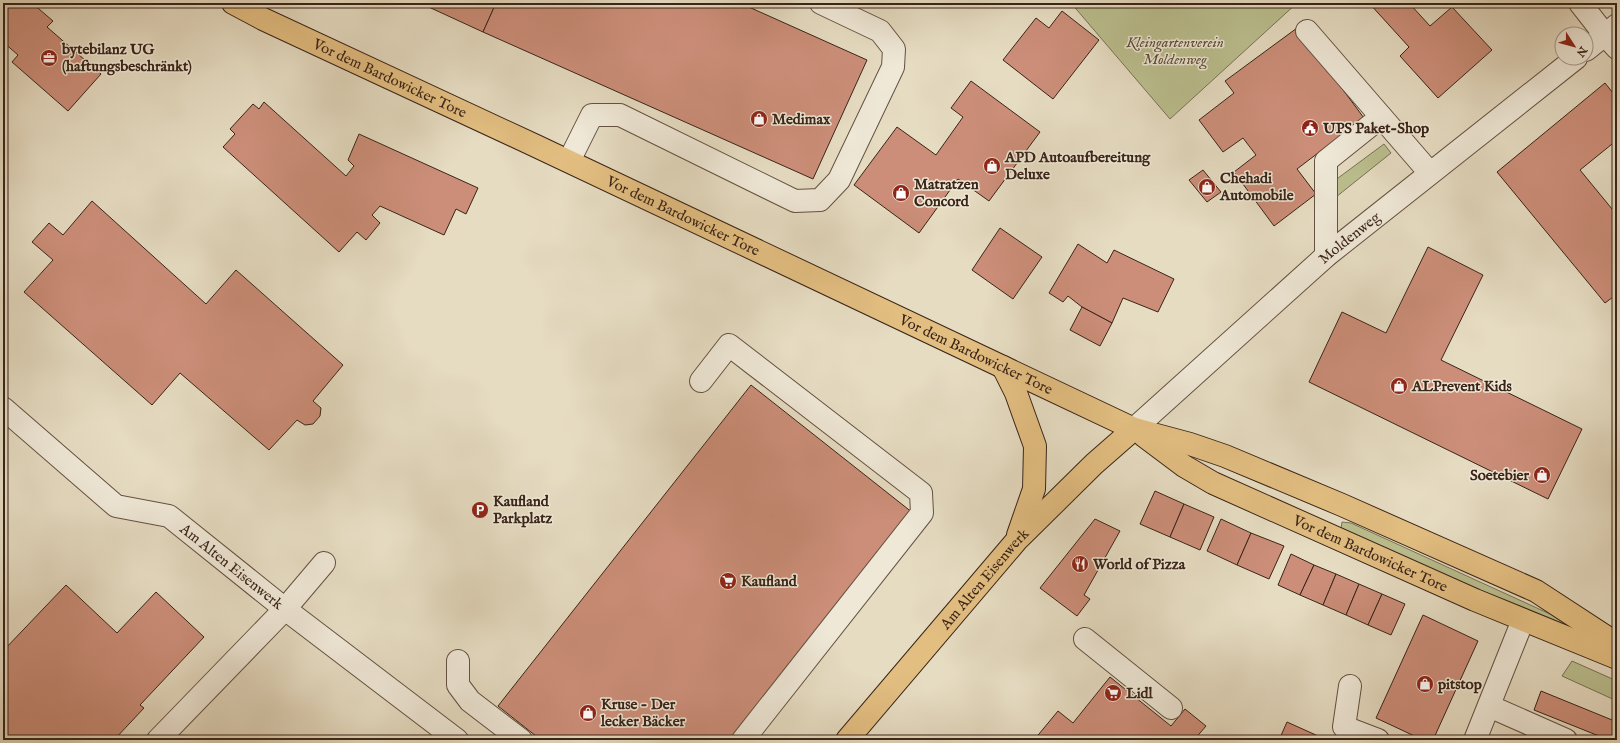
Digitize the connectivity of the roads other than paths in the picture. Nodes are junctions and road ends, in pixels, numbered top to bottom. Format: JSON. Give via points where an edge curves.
{"nodes":[{"id":1,"x":233,"y":3,"type":"edge"},
{"id":2,"x":821,"y":3,"type":"edge"},
{"id":3,"x":1580,"y":3,"type":"edge"},
{"id":4,"x":1307,"y":31,"type":"dead end"},
{"id":5,"x":1613,"y":36,"type":"edge"},
{"id":6,"x":1594,"y":46,"type":"edge"},
{"id":7,"x":1566,"y":66,"type":"edge"},
{"id":8,"x":1381,"y":117,"type":"junction"},
{"id":9,"x":569,"y":162,"type":"junction"},
{"id":10,"x":1430,"y":172,"type":"junction"},
{"id":11,"x":1326,"y":256,"type":"junction"},
{"id":12,"x":1003,"y":367,"type":"junction"},
{"id":13,"x":701,"y":381,"type":"dead end"},
{"id":14,"x":3,"y":408,"type":"edge"},
{"id":15,"x":1134,"y":429,"type":"junction"},
{"id":16,"x":1016,"y":540,"type":"junction"},
{"id":17,"x":324,"y":563,"type":"dead end"},
{"id":18,"x":285,"y":609,"type":"junction"},
{"id":19,"x":1523,"y":620,"type":"junction"},
{"id":20,"x":1085,"y":639,"type":"dead end"},
{"id":21,"x":1617,"y":644,"type":"edge"},
{"id":22,"x":1617,"y":658,"type":"edge"},
{"id":23,"x":458,"y":661,"type":"dead end"},
{"id":24,"x":1350,"y":686,"type":"dead end"},
{"id":25,"x":1489,"y":706,"type":"junction"},
{"id":26,"x":1171,"y":708,"type":"dead end"},
{"id":27,"x":158,"y":740,"type":"edge"},
{"id":28,"x":457,"y":740,"type":"edge"},
{"id":29,"x":521,"y":740,"type":"edge"},
{"id":30,"x":743,"y":740,"type":"edge"},
{"id":31,"x":847,"y":740,"type":"edge"},
{"id":32,"x":1378,"y":740,"type":"edge"},
{"id":33,"x":1475,"y":740,"type":"edge"},
{"id":34,"x":1566,"y":740,"type":"edge"}],
"edges":[{"from":1,"to":9,"type":"main road","name":"Vor dem Bardowicker Tore"},
{"from":2,"to":9,"type":"street","via":[[880,31],[894,49],[893,67],[839,180],[820,200],[795,200],[620,115],[592,115]]},
{"from":3,"to":5,"type":"street"},
{"from":4,"to":8,"type":"street"},
{"from":5,"to":6,"type":"street"},
{"from":7,"to":10,"type":"street","name":"Moldenweg"},
{"from":8,"to":10,"type":"street"},
{"from":8,"to":11,"type":"street","via":[[1326,161]]},
{"from":9,"to":12,"type":"main road","name":"Vor dem Bardowicker Tore"},
{"from":10,"to":11,"type":"street","name":"Moldenweg"},
{"from":11,"to":15,"type":"street","name":"Moldenweg"},
{"from":12,"to":15,"type":"main road","name":"Vor dem Bardowicker Tore"},
{"from":12,"to":16,"type":"main road","via":[[1016,393],[1035,446],[1034,489]]},
{"from":13,"to":30,"type":"street","via":[[729,346],[921,493],[922,513]]},
{"from":14,"to":18,"type":"street","name":"Am Alten Eisenwerk","via":[[116,506],[169,516]]},
{"from":15,"to":16,"type":"main road","name":"Am Alten Eisenwerk"},
{"from":15,"to":19,"type":"main road","name":"Vor dem Bardowicker Tore","via":[[1184,466],[1213,483]]},
{"from":15,"to":21,"type":"main road","name":"Vor dem Bardowicker Tore","via":[[1225,456],[1536,591]]},
{"from":16,"to":31,"type":"main road","name":"Am Alten Eisenwerk"},
{"from":17,"to":18,"type":"street"},
{"from":18,"to":27,"type":"street"},
{"from":18,"to":28,"type":"street","name":"Am Alten Eisenwerk"},
{"from":19,"to":22,"type":"main road","name":"Vor dem Bardowicker Tore"},
{"from":19,"to":25,"type":"street"},
{"from":20,"to":26,"type":"street"},
{"from":23,"to":29,"type":"street","via":[[458,685],[470,701]]},
{"from":24,"to":32,"type":"street","via":[[1344,727]]},
{"from":25,"to":33,"type":"street"},
{"from":25,"to":34,"type":"street"}]}
